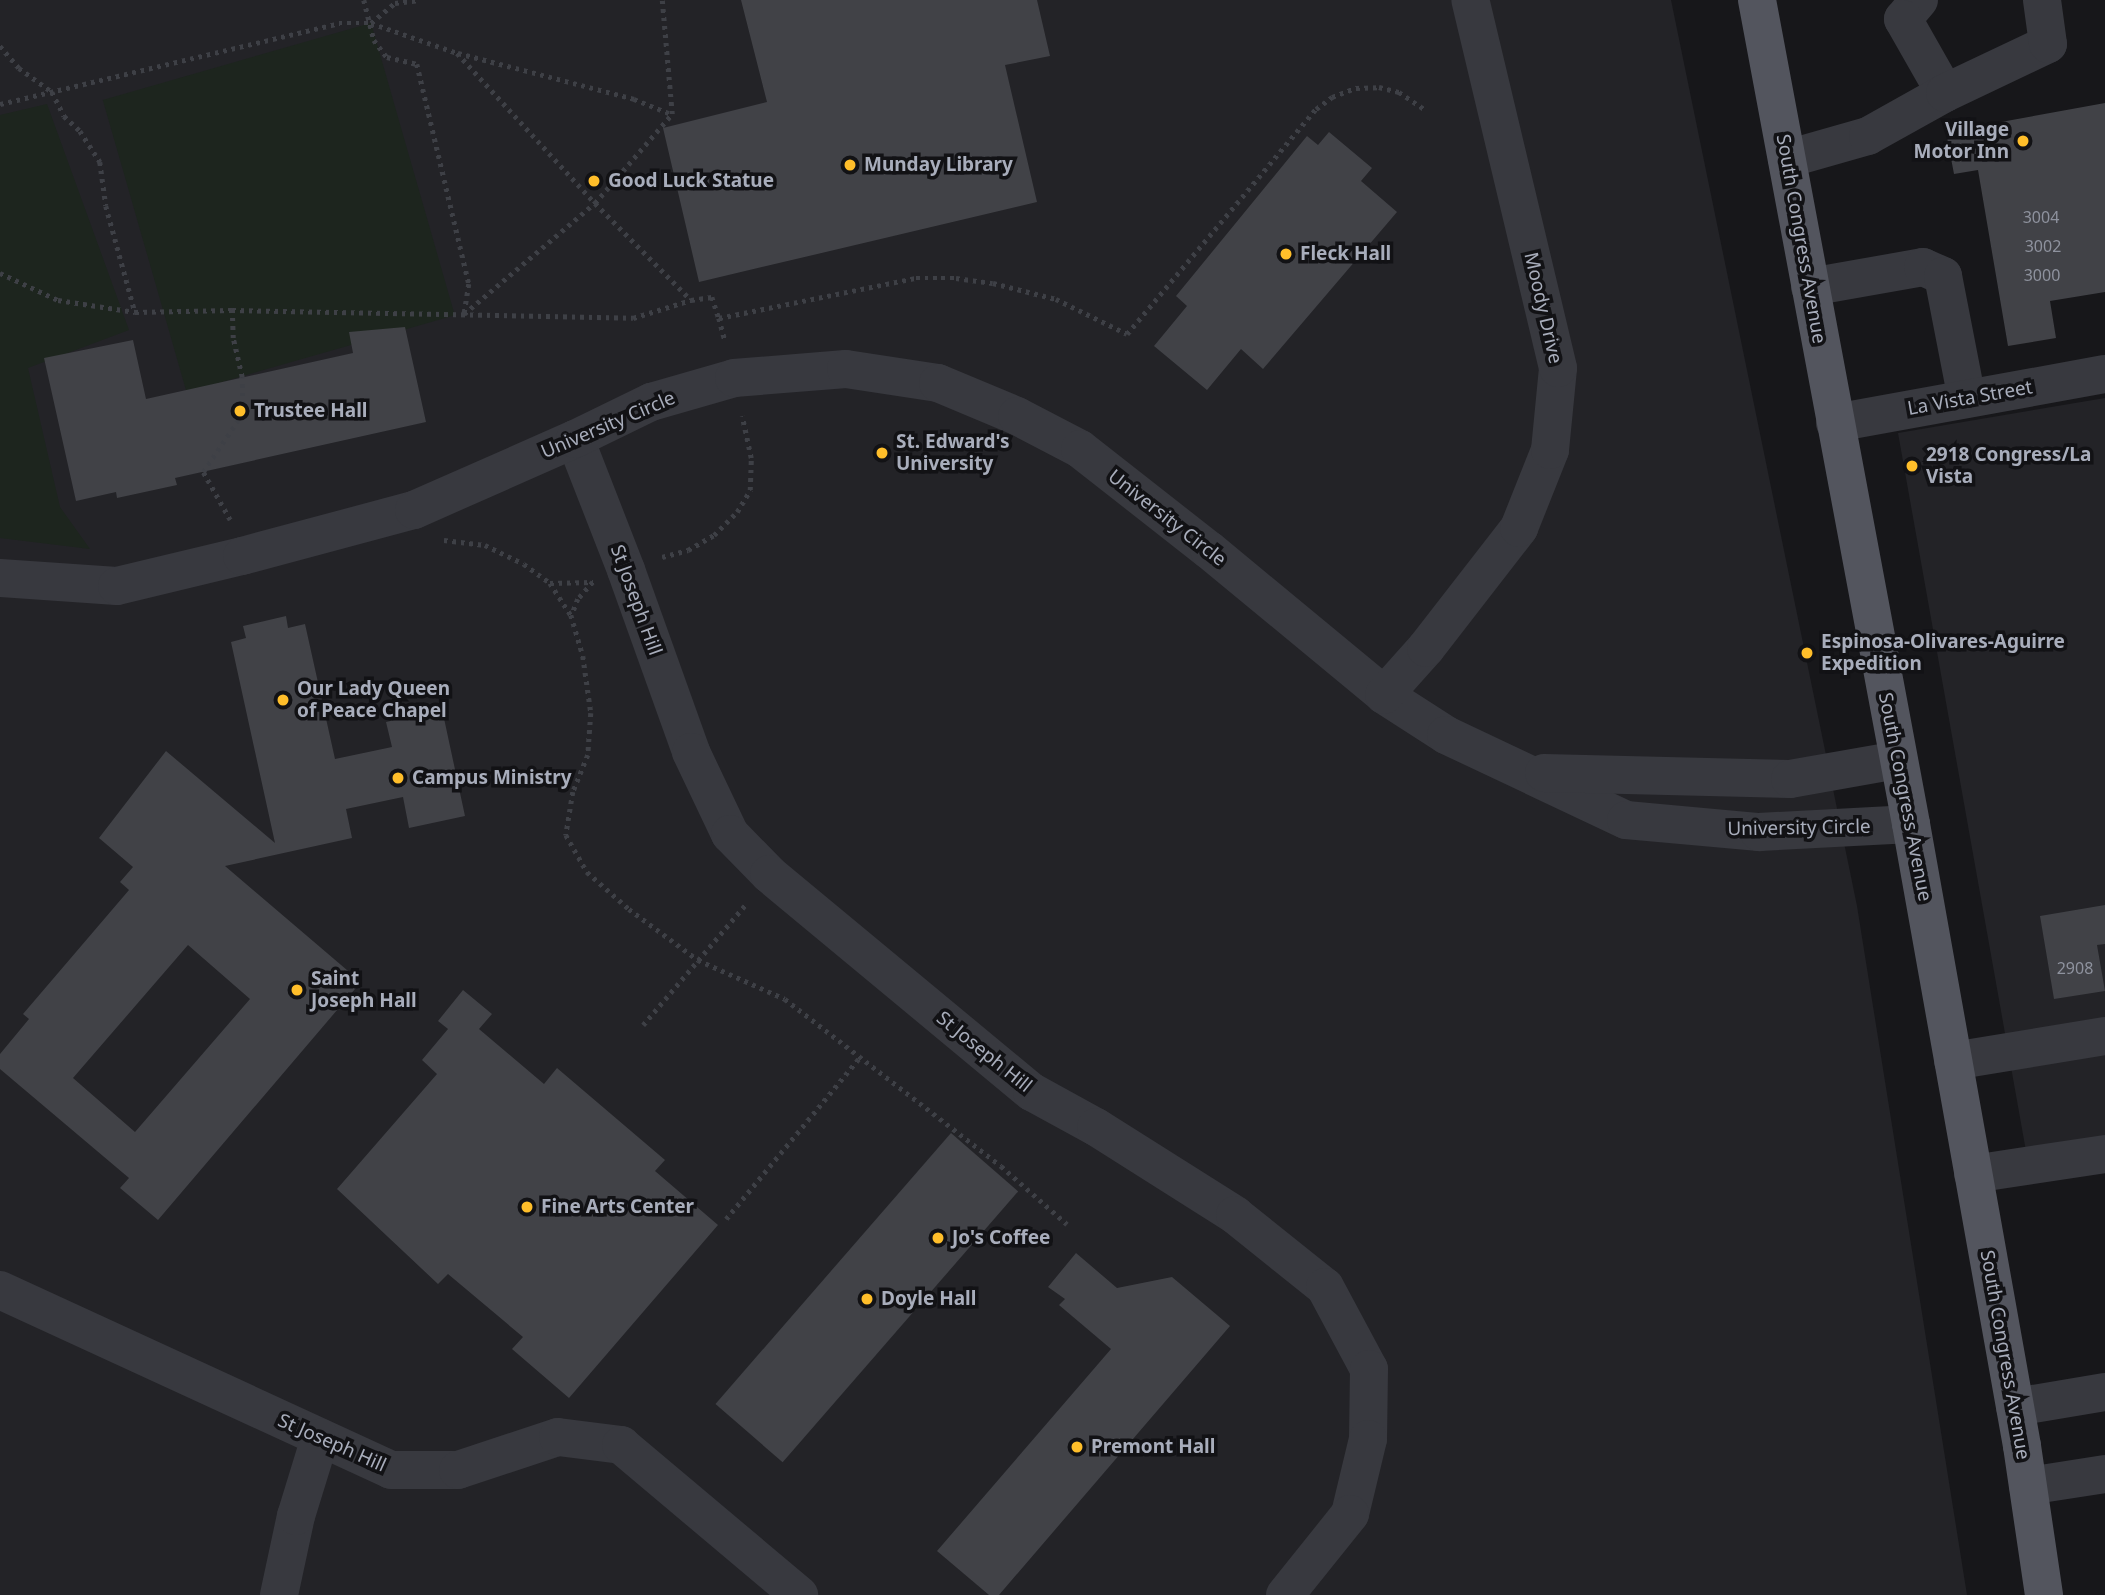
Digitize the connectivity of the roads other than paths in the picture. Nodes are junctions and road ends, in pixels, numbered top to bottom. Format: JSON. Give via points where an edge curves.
{"nodes":[{"id":1,"x":1470,"y":0,"type":"edge"},
{"id":2,"x":1757,"y":0,"type":"edge"},
{"id":3,"x":1920,"y":0,"type":"edge"},
{"id":4,"x":2042,"y":0,"type":"edge"},
{"id":5,"x":1945,"y":93,"type":"junction"},
{"id":6,"x":1787,"y":159,"type":"junction"},
{"id":7,"x":1810,"y":287,"type":"junction"},
{"id":8,"x":2105,"y":374,"type":"edge"},
{"id":9,"x":1967,"y":399,"type":"junction"},
{"id":10,"x":1835,"y":423,"type":"junction"},
{"id":11,"x":575,"y":439,"type":"junction"},
{"id":12,"x":0,"y":578,"type":"edge"},
{"id":13,"x":1384,"y":695,"type":"junction"},
{"id":14,"x":1898,"y":760,"type":"junction"},
{"id":15,"x":1531,"y":773,"type":"junction"},
{"id":16,"x":1911,"y":824,"type":"junction"},
{"id":17,"x":2105,"y":1036,"type":"edge"},
{"id":18,"x":1953,"y":1061,"type":"junction"},
{"id":19,"x":2105,"y":1154,"type":"edge"},
{"id":20,"x":1973,"y":1174,"type":"junction"},
{"id":21,"x":0,"y":1290,"type":"edge"},
{"id":22,"x":2105,"y":1392,"type":"edge"},
{"id":23,"x":2015,"y":1407,"type":"junction"},
{"id":24,"x":320,"y":1438,"type":"junction"},
{"id":25,"x":2105,"y":1474,"type":"edge"},
{"id":26,"x":2028,"y":1486,"type":"junction"},
{"id":27,"x":279,"y":1595,"type":"edge"},
{"id":28,"x":799,"y":1595,"type":"edge"},
{"id":29,"x":1285,"y":1595,"type":"edge"},
{"id":30,"x":2044,"y":1595,"type":"edge"}],
"edges":[{"from":1,"to":13,"type":"street","name":"Moody Drive","via":[[1558,368],[1550,450],[1519,527]]},
{"from":2,"to":6,"type":"main road","name":"South Congress Avenue"},
{"from":3,"to":5,"type":"street","via":[[1903,19]]},
{"from":4,"to":5,"type":"street","via":[[2048,44]]},
{"from":5,"to":6,"type":"street","via":[[1868,136]]},
{"from":6,"to":7,"type":"main road","name":"South Congress Avenue"},
{"from":7,"to":9,"type":"street","via":[[1923,267],[1943,276]]},
{"from":7,"to":10,"type":"main road","name":"South Congress Avenue"},
{"from":8,"to":9,"type":"street","name":"La Vista Street"},
{"from":9,"to":10,"type":"street","name":"La Vista Street"},
{"from":10,"to":14,"type":"main road","name":"South Congress Avenue"},
{"from":11,"to":12,"type":"street","name":"University Circle","via":[[414,510],[117,586]]},
{"from":11,"to":13,"type":"street","name":"University Circle","via":[[651,402],[734,378],[846,369],[939,383],[1017,415],[1080,449]]},
{"from":11,"to":29,"type":"street","name":"St Joseph Hill","via":[[691,752],[730,834],[769,874],[1032,1092],[1097,1127],[1236,1215],[1325,1287],[1369,1369],[1368,1439],[1350,1514]]},
{"from":13,"to":15,"type":"street","name":"University Circle","via":[[1446,735]]},
{"from":14,"to":15,"type":"street","name":"University Circle","via":[[1790,779]]},
{"from":14,"to":16,"type":"main road","name":"South Congress Avenue"},
{"from":15,"to":16,"type":"street","name":"University Circle","via":[[1626,820],[1678,827],[1759,832]]},
{"from":16,"to":18,"type":"main road","name":"South Congress Avenue"},
{"from":17,"to":18,"type":"street"},
{"from":18,"to":20,"type":"main road","name":"South Congress Avenue"},
{"from":19,"to":20,"type":"street"},
{"from":20,"to":23,"type":"main road","name":"South Congress Avenue"},
{"from":21,"to":24,"type":"street","name":"St Joseph Hill"},
{"from":22,"to":23,"type":"street"},
{"from":23,"to":26,"type":"main road","name":"South Congress Avenue"},
{"from":24,"to":27,"type":"street","via":[[296,1516]]},
{"from":24,"to":28,"type":"street","name":"St Joseph Hill","via":[[391,1470],[458,1470],[558,1437],[621,1445]]},
{"from":25,"to":26,"type":"street"},
{"from":26,"to":30,"type":"main road","name":"South Congress Avenue"}]}
